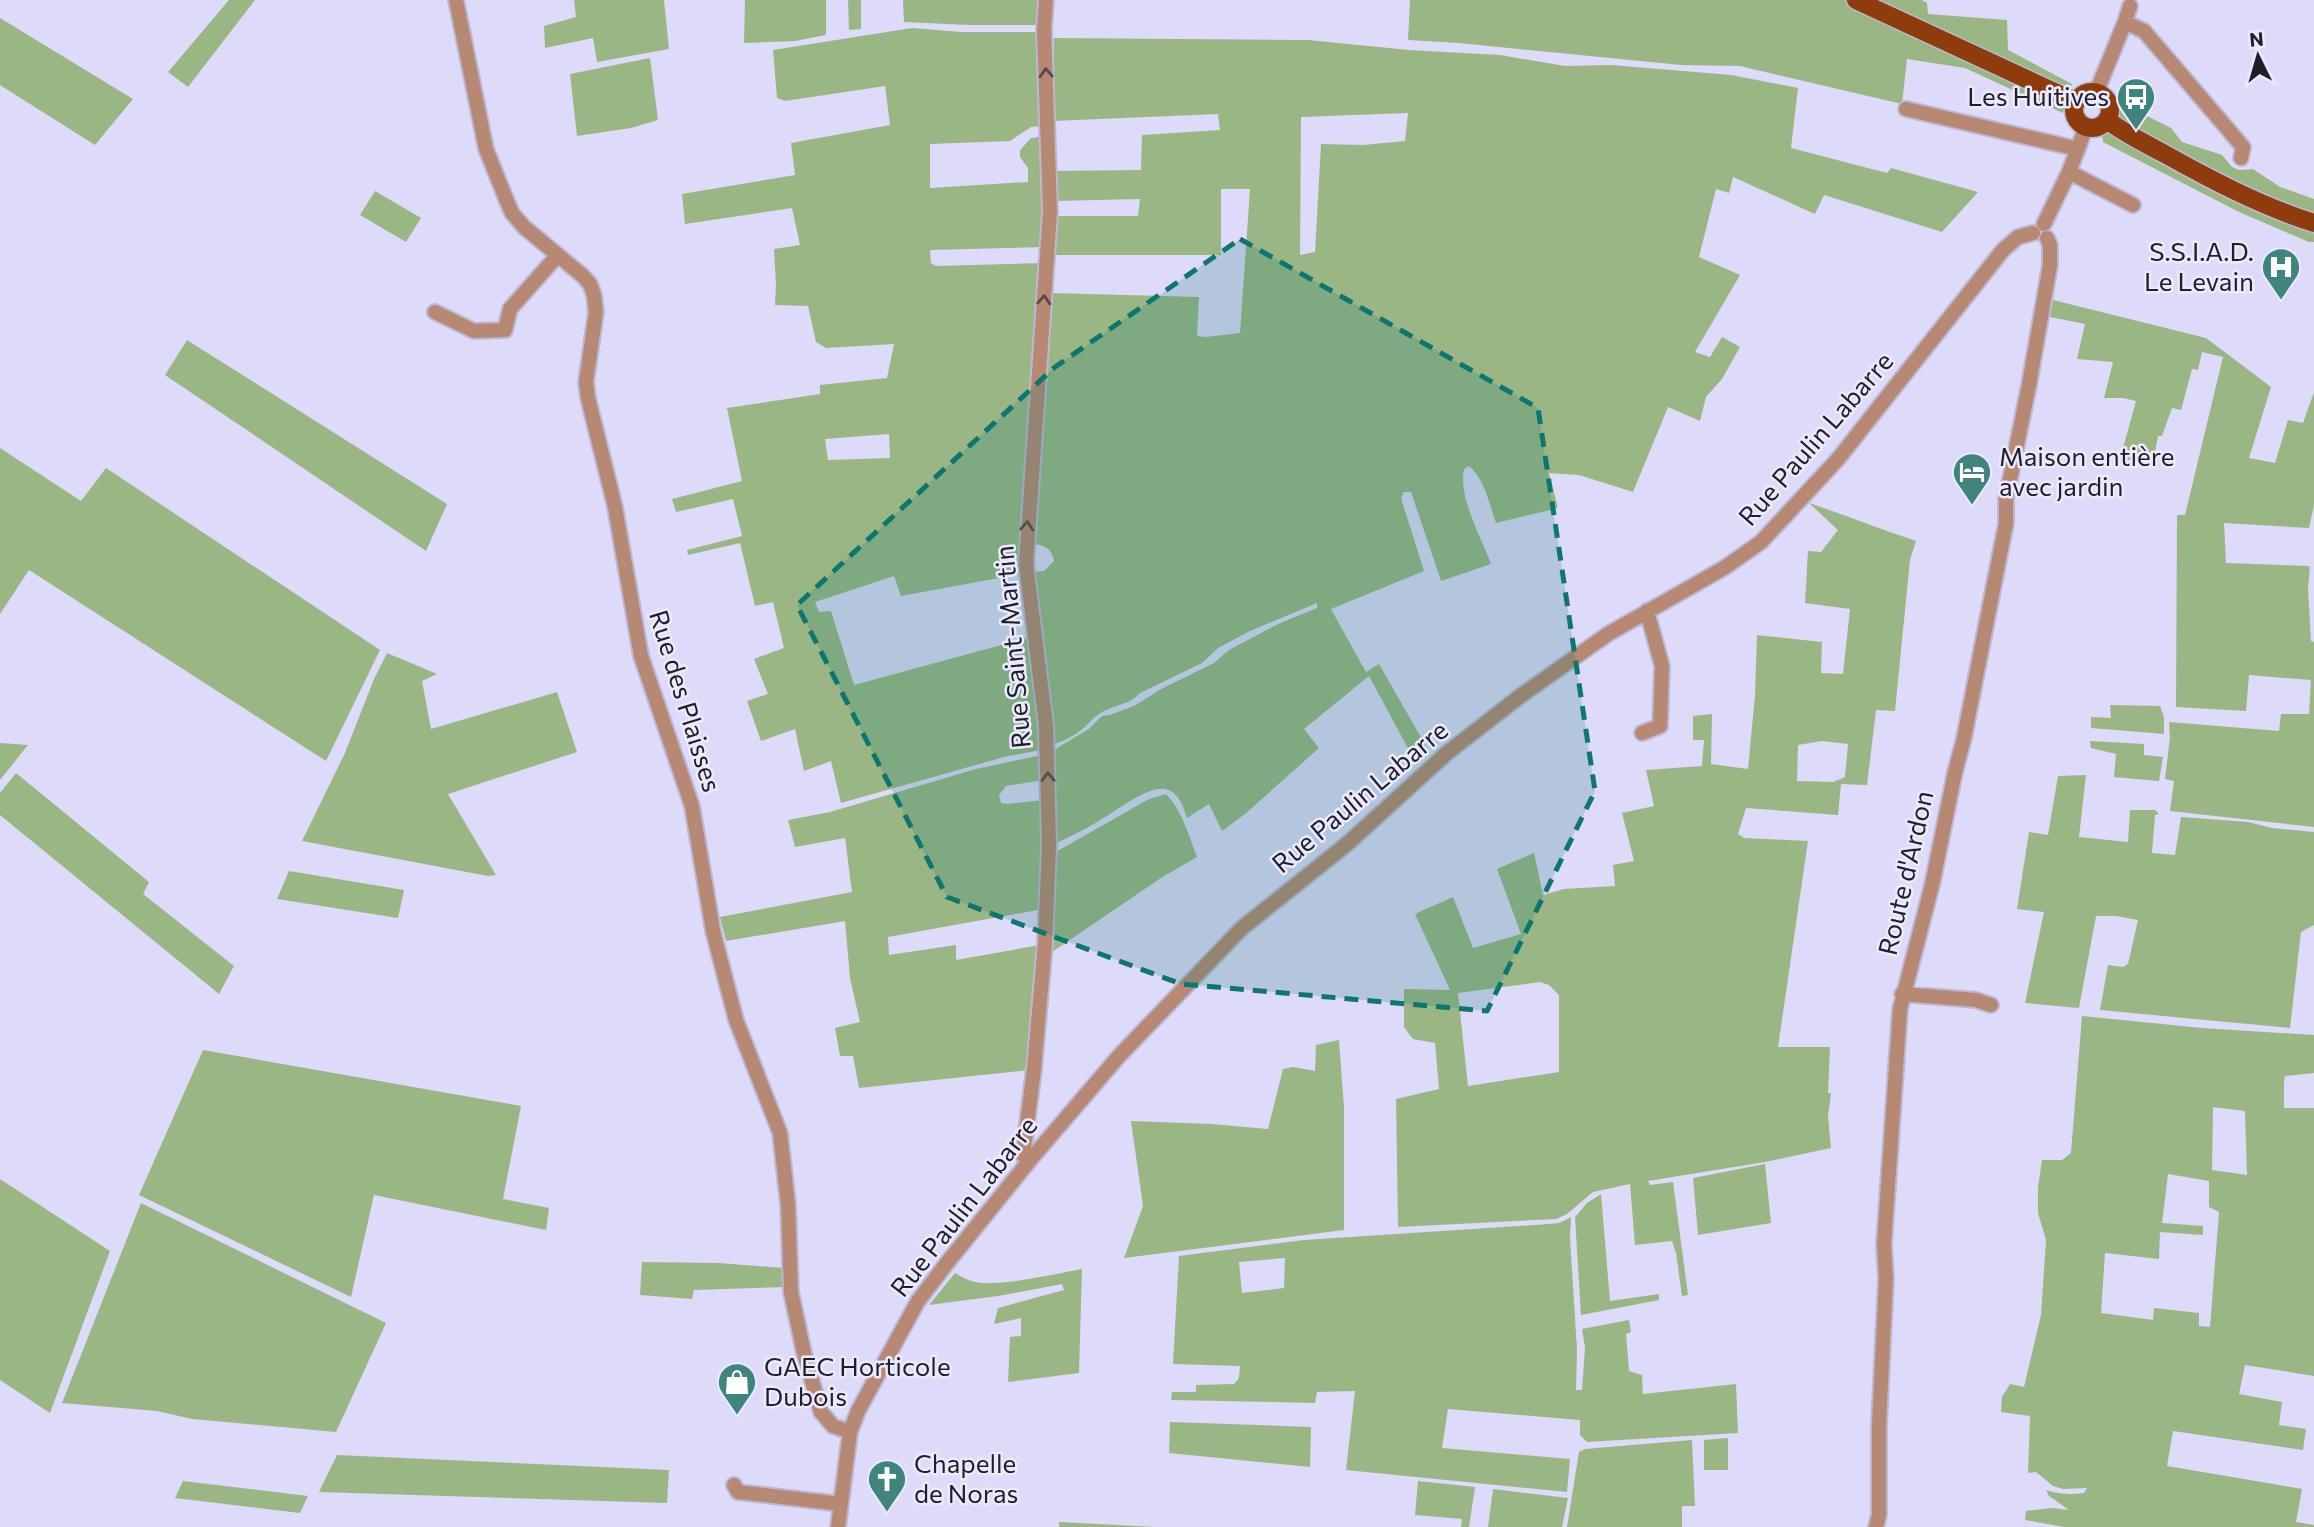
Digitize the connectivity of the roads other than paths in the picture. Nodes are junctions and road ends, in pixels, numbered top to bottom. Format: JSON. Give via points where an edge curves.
{"nodes":[{"id":1,"x":456,"y":0,"type":"edge"},
{"id":2,"x":1046,"y":0,"type":"edge"},
{"id":3,"x":1856,"y":0,"type":"edge"},
{"id":4,"x":2131,"y":2,"type":"edge"},
{"id":5,"x":2125,"y":22,"type":"junction"},
{"id":6,"x":2096,"y":93,"type":"junction"},
{"id":7,"x":2076,"y":102,"type":"junction"},
{"id":8,"x":1906,"y":109,"type":"dead end"},
{"id":9,"x":2107,"y":120,"type":"junction"},
{"id":10,"x":2086,"y":127,"type":"junction"},
{"id":11,"x":2078,"y":149,"type":"junction"},
{"id":12,"x":2241,"y":158,"type":"dead end"},
{"id":13,"x":2069,"y":172,"type":"junction"},
{"id":14,"x":2127,"y":198,"type":"dead end"},
{"id":15,"x":2314,"y":223,"type":"edge"},
{"id":16,"x":2041,"y":232,"type":"junction"},
{"id":17,"x":558,"y":256,"type":"junction"},
{"id":18,"x":435,"y":312,"type":"dead end"},
{"id":19,"x":1647,"y":611,"type":"junction"},
{"id":20,"x":1642,"y":733,"type":"dead end"},
{"id":21,"x":1902,"y":994,"type":"junction"},
{"id":22,"x":1991,"y":1005,"type":"dead end"},
{"id":23,"x":1030,"y":1160,"type":"junction"},
{"id":24,"x":850,"y":1432,"type":"junction"},
{"id":25,"x":734,"y":1485,"type":"dead end"},
{"id":26,"x":841,"y":1504,"type":"junction"},
{"id":27,"x":838,"y":1527,"type":"edge"},
{"id":28,"x":1876,"y":1527,"type":"edge"}],
"edges":[{"from":1,"to":17,"type":"street","name":"Rue des Plaisses","via":[[486,149],[512,213]]},
{"from":23,"to":2,"type":"street","name":"Rue Saint-Martin","one_way":true,"via":[[1023,1154],[1045,943],[1049,845],[1046,726],[1026,564],[1050,212]]},
{"from":3,"to":7,"type":"main road"},
{"from":4,"to":5,"type":"street"},
{"from":5,"to":6,"type":"street"},
{"from":5,"to":12,"type":"street","via":[[2144,31],[2243,147]]},
{"from":6,"to":7,"type":"main road","via":[[2084,94]]},
{"from":6,"to":9,"type":"main road","via":[[2107,100]]},
{"from":7,"to":10,"type":"main road","via":[[2074,115]]},
{"from":8,"to":11,"type":"street"},
{"from":9,"to":10,"type":"main road"},
{"from":9,"to":15,"type":"main road","via":[[2209,179]]},
{"from":10,"to":11,"type":"street"},
{"from":11,"to":13,"type":"street"},
{"from":13,"to":14,"type":"street"},
{"from":13,"to":16,"type":"street"},
{"from":16,"to":19,"type":"street","name":"Rue Paulin Labarre","via":[[2018,237],[2003,250],[1838,459],[1761,542]]},
{"from":16,"to":21,"type":"street","name":"Route d'Ardon","via":[[2050,245],[2050,265],[2006,523],[1964,738]]},
{"from":17,"to":18,"type":"street","via":[[510,309],[505,330],[474,331]]},
{"from":17,"to":24,"type":"street","name":"Rue des Plaisses","via":[[583,276],[594,295],[588,398],[615,507],[640,656],[692,806],[713,931],[736,1020],[780,1133],[791,1292],[801,1342],[821,1412],[833,1426]]},
{"from":19,"to":20,"type":"street","via":[[1662,666],[1660,726]]},
{"from":19,"to":23,"type":"street","name":"Rue Paulin Labarre","via":[[1555,671],[1447,753],[1347,844],[1242,928],[1119,1056]]},
{"from":21,"to":22,"type":"street"},
{"from":21,"to":28,"type":"street","name":"Route d'Ardon","via":[[1884,1244]]},
{"from":23,"to":24,"type":"street","name":"Rue Paulin Labarre","via":[[918,1301]]},
{"from":24,"to":26,"type":"street","name":"Rue Paulin Labarre"},
{"from":25,"to":26,"type":"street","via":[[737,1492]]},
{"from":26,"to":27,"type":"street","name":"Rue Paulin Labarre"}]}
